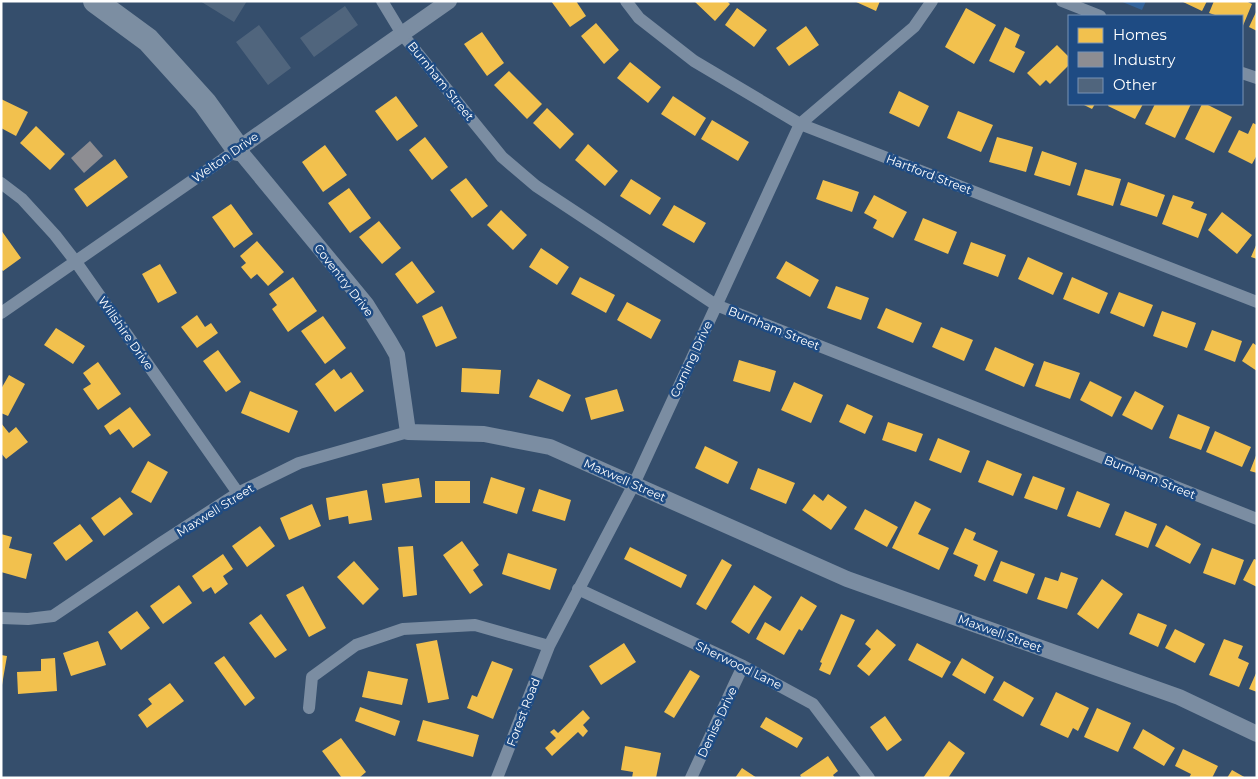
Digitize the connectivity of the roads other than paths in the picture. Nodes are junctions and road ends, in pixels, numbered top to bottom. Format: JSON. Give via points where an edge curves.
{"nodes":[{"id":1,"x":95,"y":1,"type":"edge"},
{"id":2,"x":382,"y":1,"type":"edge"},
{"id":3,"x":449,"y":1,"type":"edge"},
{"id":4,"x":626,"y":1,"type":"edge"},
{"id":5,"x":932,"y":1,"type":"edge"},
{"id":6,"x":1062,"y":1,"type":"edge"},
{"id":7,"x":1097,"y":15,"type":"edge"},
{"id":8,"x":402,"y":34,"type":"junction"},
{"id":9,"x":1243,"y":72,"type":"edge"},
{"id":10,"x":1257,"y":78,"type":"edge"},
{"id":11,"x":800,"y":124,"type":"junction"},
{"id":12,"x":238,"y":149,"type":"junction"},
{"id":13,"x":1,"y":183,"type":"edge"},
{"id":14,"x":76,"y":262,"type":"junction"},
{"id":15,"x":1257,"y":302,"type":"edge"},
{"id":16,"x":716,"y":306,"type":"junction"},
{"id":17,"x":1,"y":314,"type":"edge"},
{"id":18,"x":408,"y":432,"type":"junction"},
{"id":19,"x":634,"y":484,"type":"junction"},
{"id":20,"x":238,"y":493,"type":"junction"},
{"id":21,"x":1257,"y":519,"type":"edge"},
{"id":22,"x":578,"y":589,"type":"junction"},
{"id":23,"x":1,"y":618,"type":"edge"},
{"id":24,"x":549,"y":646,"type":"junction"},
{"id":25,"x":744,"y":666,"type":"junction"},
{"id":26,"x":309,"y":708,"type":"dead end"},
{"id":27,"x":1257,"y":734,"type":"edge"},
{"id":28,"x":497,"y":778,"type":"edge"},
{"id":29,"x":691,"y":778,"type":"edge"},
{"id":30,"x":870,"y":778,"type":"edge"}],
"edges":[{"from":1,"to":12,"type":"highway","via":[[148,40],[205,103]]},
{"from":2,"to":8,"type":"street","name":"Burnham Street"},
{"from":3,"to":8,"type":"street","name":"Welton Drive"},
{"from":4,"to":11,"type":"street","name":"Hartford Street","via":[[639,18],[694,61]]},
{"from":5,"to":11,"type":"street","name":"Corning Drive","via":[[914,27]]},
{"from":6,"to":7,"type":"street"},
{"from":8,"to":12,"type":"street","name":"Welton Drive"},
{"from":8,"to":16,"type":"street","name":"Burnham Street","via":[[502,157],[536,186]]},
{"from":9,"to":10,"type":"street"},
{"from":11,"to":15,"type":"street","name":"Hartford Street"},
{"from":11,"to":16,"type":"street","name":"Corning Drive"},
{"from":12,"to":14,"type":"street","name":"Welton Drive"},
{"from":12,"to":18,"type":"street","name":"Coventry Drive","via":[[366,304],[380,326],[397,355]]},
{"from":13,"to":14,"type":"street","name":"Willshire Drive","via":[[22,199]]},
{"from":14,"to":17,"type":"street","name":"Welton Drive"},
{"from":14,"to":20,"type":"street","name":"Willshire Drive"},
{"from":16,"to":19,"type":"street","name":"Corning Drive"},
{"from":16,"to":21,"type":"street","name":"Burnham Street"},
{"from":18,"to":19,"type":"street","name":"Maxwell Street","via":[[484,434],[550,447]]},
{"from":18,"to":20,"type":"street","name":"Maxwell Street","via":[[299,463]]},
{"from":19,"to":22,"type":"street","name":"Corning Drive"},
{"from":19,"to":27,"type":"street","name":"Maxwell Street","via":[[847,579],[1179,696]]},
{"from":20,"to":23,"type":"street","name":"Maxwell Street","via":[[53,616]]},
{"from":22,"to":24,"type":"street","name":"Corning Drive"},
{"from":22,"to":25,"type":"street","name":"Sherwood Lane"},
{"from":24,"to":26,"type":"street","via":[[475,625],[403,628],[356,645],[312,677]]},
{"from":24,"to":28,"type":"street","name":"Forest Road"},
{"from":25,"to":29,"type":"street","name":"Denise Drive"},
{"from":25,"to":30,"type":"street","name":"Sherwood Lane","via":[[813,704]]}]}
